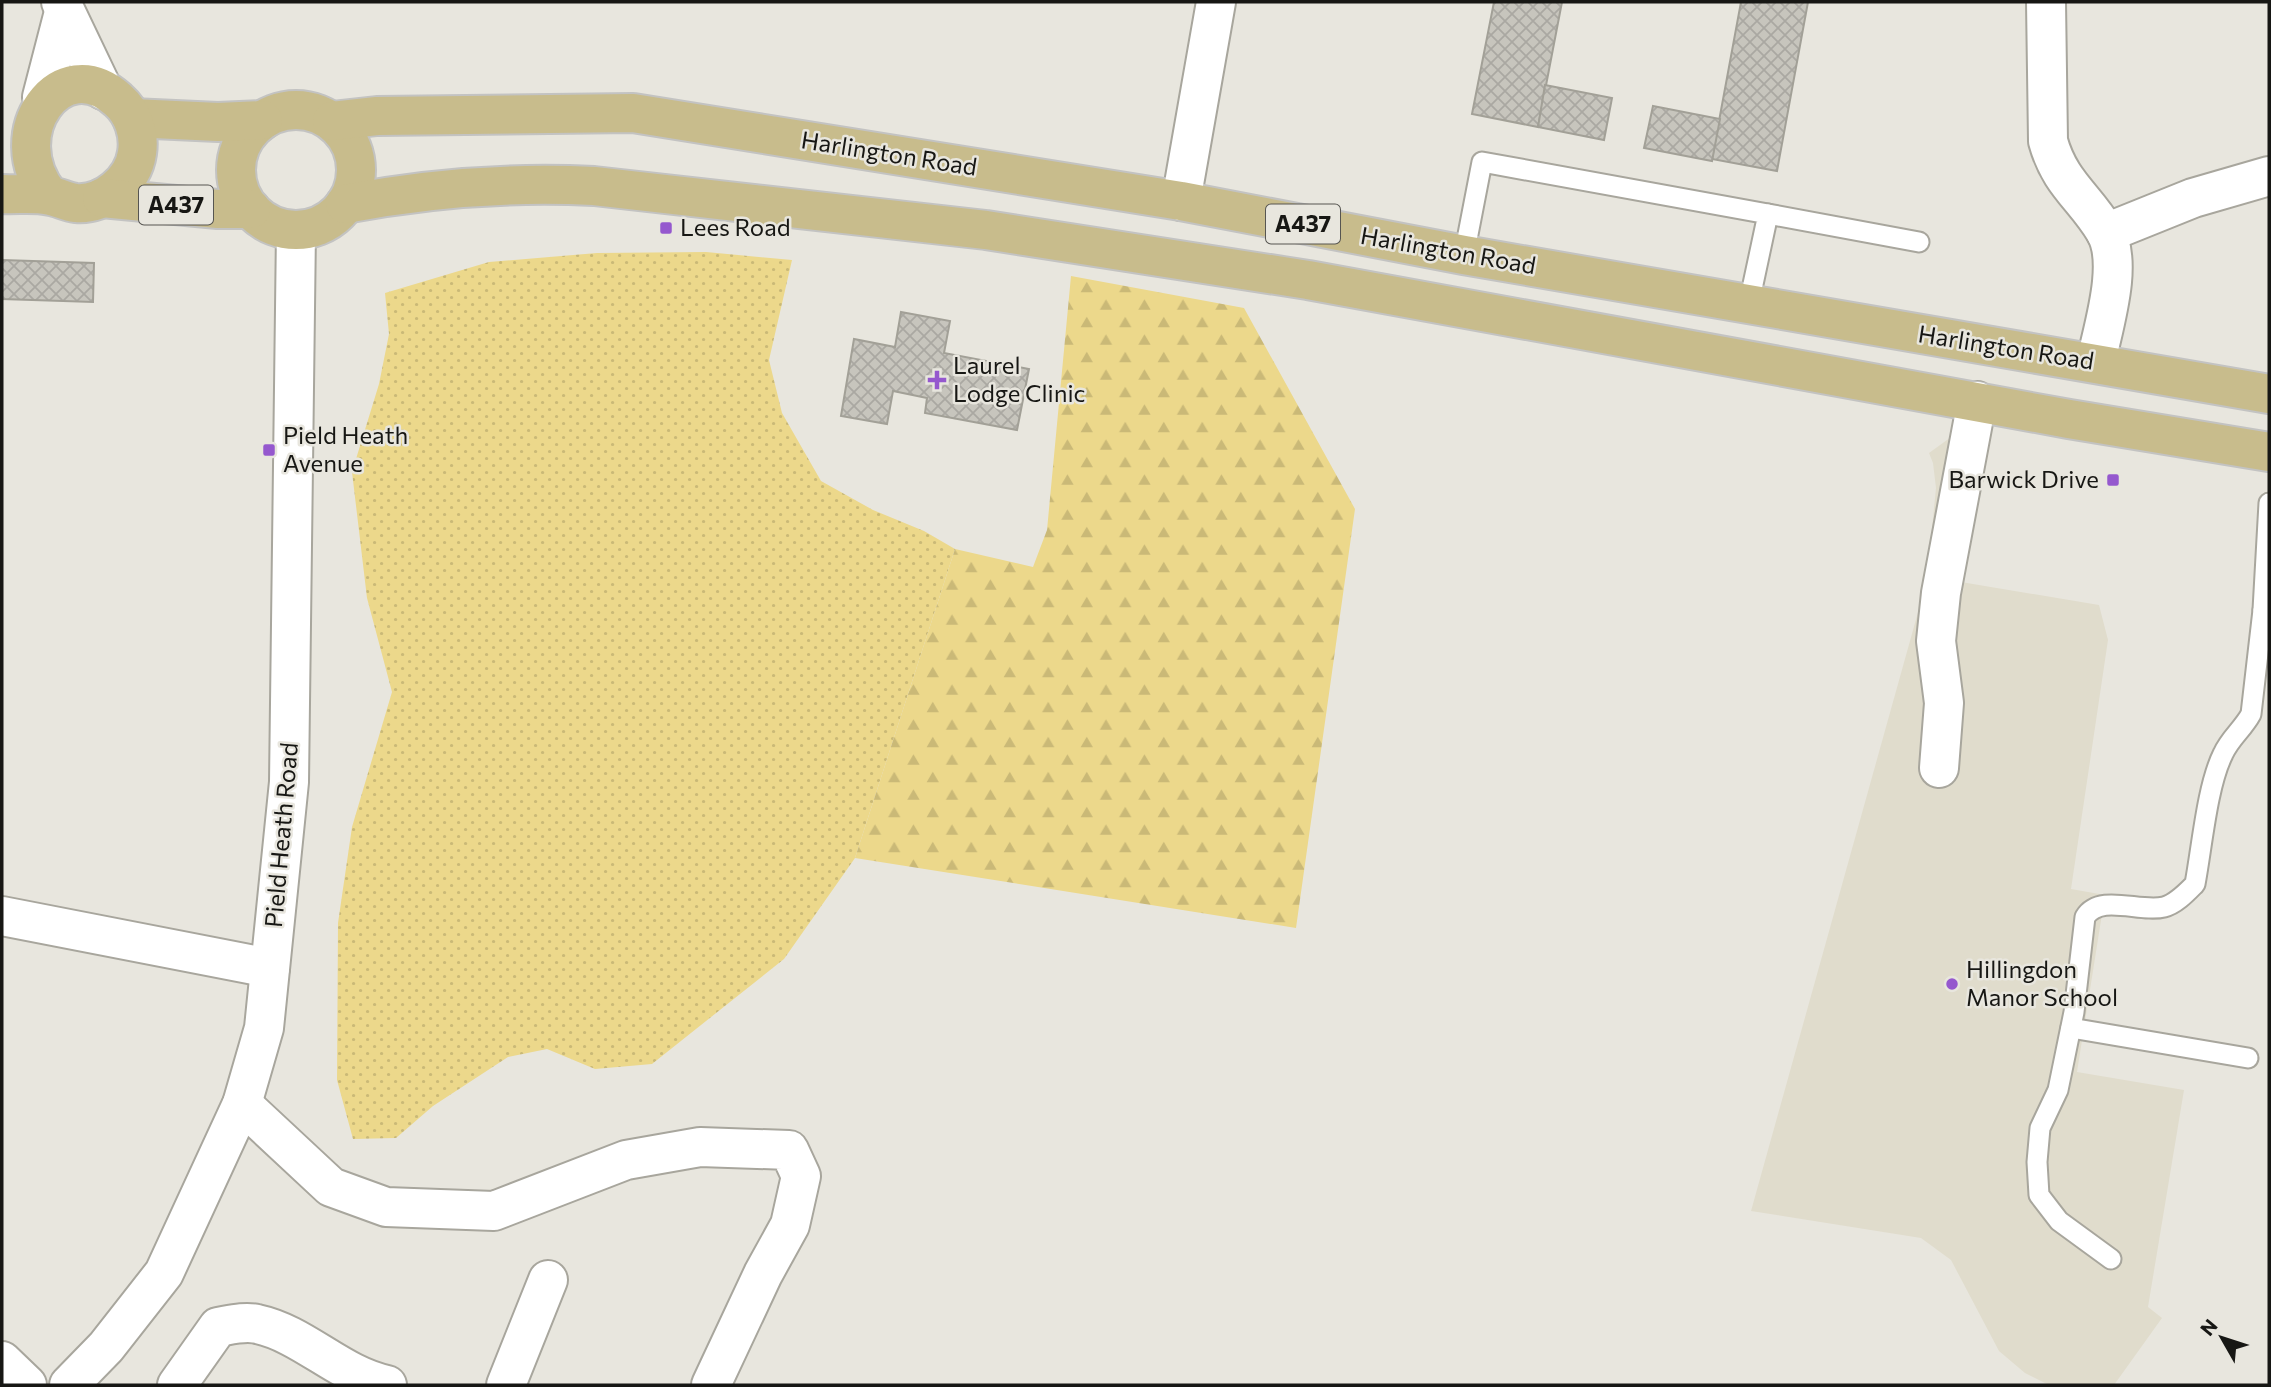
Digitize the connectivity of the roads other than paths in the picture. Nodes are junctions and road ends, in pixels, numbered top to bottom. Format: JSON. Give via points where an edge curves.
{"nodes":[{"id":1,"x":1216,"y":2,"type":"edge"},
{"id":2,"x":2046,"y":2,"type":"edge"},
{"id":3,"x":62,"y":7,"type":"edge"},
{"id":4,"x":103,"y":90,"type":"junction"},
{"id":5,"x":23,"y":114,"type":"edge"},
{"id":6,"x":132,"y":118,"type":"junction"},
{"id":7,"x":263,"y":120,"type":"junction"},
{"id":8,"x":332,"y":121,"type":"junction"},
{"id":9,"x":2269,"y":176,"type":"edge"},
{"id":10,"x":2,"y":194,"type":"edge"},
{"id":11,"x":49,"y":195,"type":"junction"},
{"id":12,"x":102,"y":198,"type":"junction"},
{"id":13,"x":1181,"y":201,"type":"junction"},
{"id":14,"x":345,"y":204,"type":"junction"},
{"id":15,"x":251,"y":209,"type":"junction"},
{"id":16,"x":1768,"y":214,"type":"junction"},
{"id":17,"x":296,"y":230,"type":"junction"},
{"id":18,"x":2106,"y":233,"type":"junction"},
{"id":19,"x":1919,"y":242,"type":"dead end"},
{"id":20,"x":1464,"y":255,"type":"junction"},
{"id":21,"x":1749,"y":303,"type":"junction"},
{"id":22,"x":2096,"y":362,"type":"junction"},
{"id":23,"x":2269,"y":394,"type":"edge"},
{"id":24,"x":1977,"y":401,"type":"junction"},
{"id":25,"x":2269,"y":452,"type":"edge"},
{"id":26,"x":2269,"y":503,"type":"edge"},
{"id":27,"x":2266,"y":611,"type":"edge"},
{"id":28,"x":1939,"y":768,"type":"dead end"},
{"id":29,"x":2,"y":916,"type":"edge"},
{"id":30,"x":270,"y":968,"type":"junction"},
{"id":31,"x":2071,"y":1028,"type":"junction"},
{"id":32,"x":2248,"y":1058,"type":"dead end"},
{"id":33,"x":242,"y":1104,"type":"junction"},
{"id":34,"x":2111,"y":1259,"type":"dead end"},
{"id":35,"x":548,"y":1280,"type":"dead end"},
{"id":36,"x":2,"y":1362,"type":"edge"},
{"id":37,"x":27,"y":1385,"type":"edge"},
{"id":38,"x":69,"y":1385,"type":"edge"},
{"id":39,"x":177,"y":1385,"type":"edge"},
{"id":40,"x":387,"y":1385,"type":"edge"},
{"id":41,"x":506,"y":1385,"type":"edge"},
{"id":42,"x":711,"y":1385,"type":"edge"}],
"edges":[{"from":1,"to":13,"type":"street"},
{"from":2,"to":18,"type":"street","via":[[2048,141],[2054,163],[2069,187]]},
{"from":3,"to":4,"type":"street"},
{"from":3,"to":5,"type":"street"},
{"from":4,"to":5,"type":"main road","via":[[73,85],[57,89]]},
{"from":4,"to":6,"type":"main road"},
{"from":5,"to":11,"type":"main road","via":[[22,160],[30,178]]},
{"from":6,"to":7,"type":"main road"},
{"from":6,"to":12,"type":"main road","via":[[138,142],[134,165],[118,187]]},
{"from":7,"to":8,"type":"main road","via":[[301,110]]},
{"from":7,"to":15,"type":"main road","via":[[238,154],[237,181]]},
{"from":8,"to":13,"type":"main road","name":"Harlington Road","number":"A437","via":[[377,116],[633,113]]},
{"from":8,"to":14,"type":"main road","via":[[354,152],[355,183]]},
{"from":9,"to":18,"type":"street","via":[[2193,198]]},
{"from":10,"to":11,"type":"main road"},
{"from":11,"to":12,"type":"main road","via":[[77,203]]},
{"from":12,"to":15,"type":"main road","number":"A437"},
{"from":13,"to":20,"type":"main road","name":"Harlington Road","number":"A437"},
{"from":14,"to":17,"type":"main road","via":[[326,222]]},
{"from":14,"to":24,"type":"main road","number":"A437","via":[[437,188],[551,184],[986,230],[1321,283]]},
{"from":15,"to":17,"type":"main road","via":[[270,223]]},
{"from":16,"to":19,"type":"lane"},
{"from":16,"to":20,"type":"lane","via":[[1482,162]]},
{"from":16,"to":21,"type":"lane"},
{"from":17,"to":30,"type":"street","name":"Pield Heath Road","via":[[289,782]]},
{"from":18,"to":22,"type":"street","via":[[2113,272]]},
{"from":20,"to":21,"type":"main road","name":"Harlington Road","number":"A437"},
{"from":21,"to":22,"type":"main road","name":"Harlington Road","number":"A437"},
{"from":22,"to":23,"type":"main road","name":"Harlington Road","number":"A437"},
{"from":24,"to":25,"type":"main road","number":"A437"},
{"from":24,"to":28,"type":"street","via":[[1936,641],[1944,703]]},
{"from":26,"to":27,"type":"lane"},
{"from":27,"to":31,"type":"lane","via":[[2251,714],[2216,771],[2195,884],[2168,906],[2091,908],[2085,917]]},
{"from":29,"to":30,"type":"street"},
{"from":30,"to":33,"type":"street","name":"Pield Heath Road","via":[[264,1028]]},
{"from":31,"to":32,"type":"lane"},
{"from":31,"to":34,"type":"lane","via":[[2058,1090],[2040,1128],[2039,1195],[2059,1221]]},
{"from":33,"to":38,"type":"street","name":"Pield Heath Road","via":[[164,1273],[106,1347]]},
{"from":33,"to":42,"type":"street","via":[[331,1187],[386,1207],[494,1211],[626,1160],[699,1147],[789,1150],[801,1176],[790,1226],[762,1274]]},
{"from":35,"to":41,"type":"street"},
{"from":36,"to":37,"type":"street"},
{"from":39,"to":40,"type":"street","via":[[218,1326],[255,1323],[289,1336],[342,1369]]}]}
